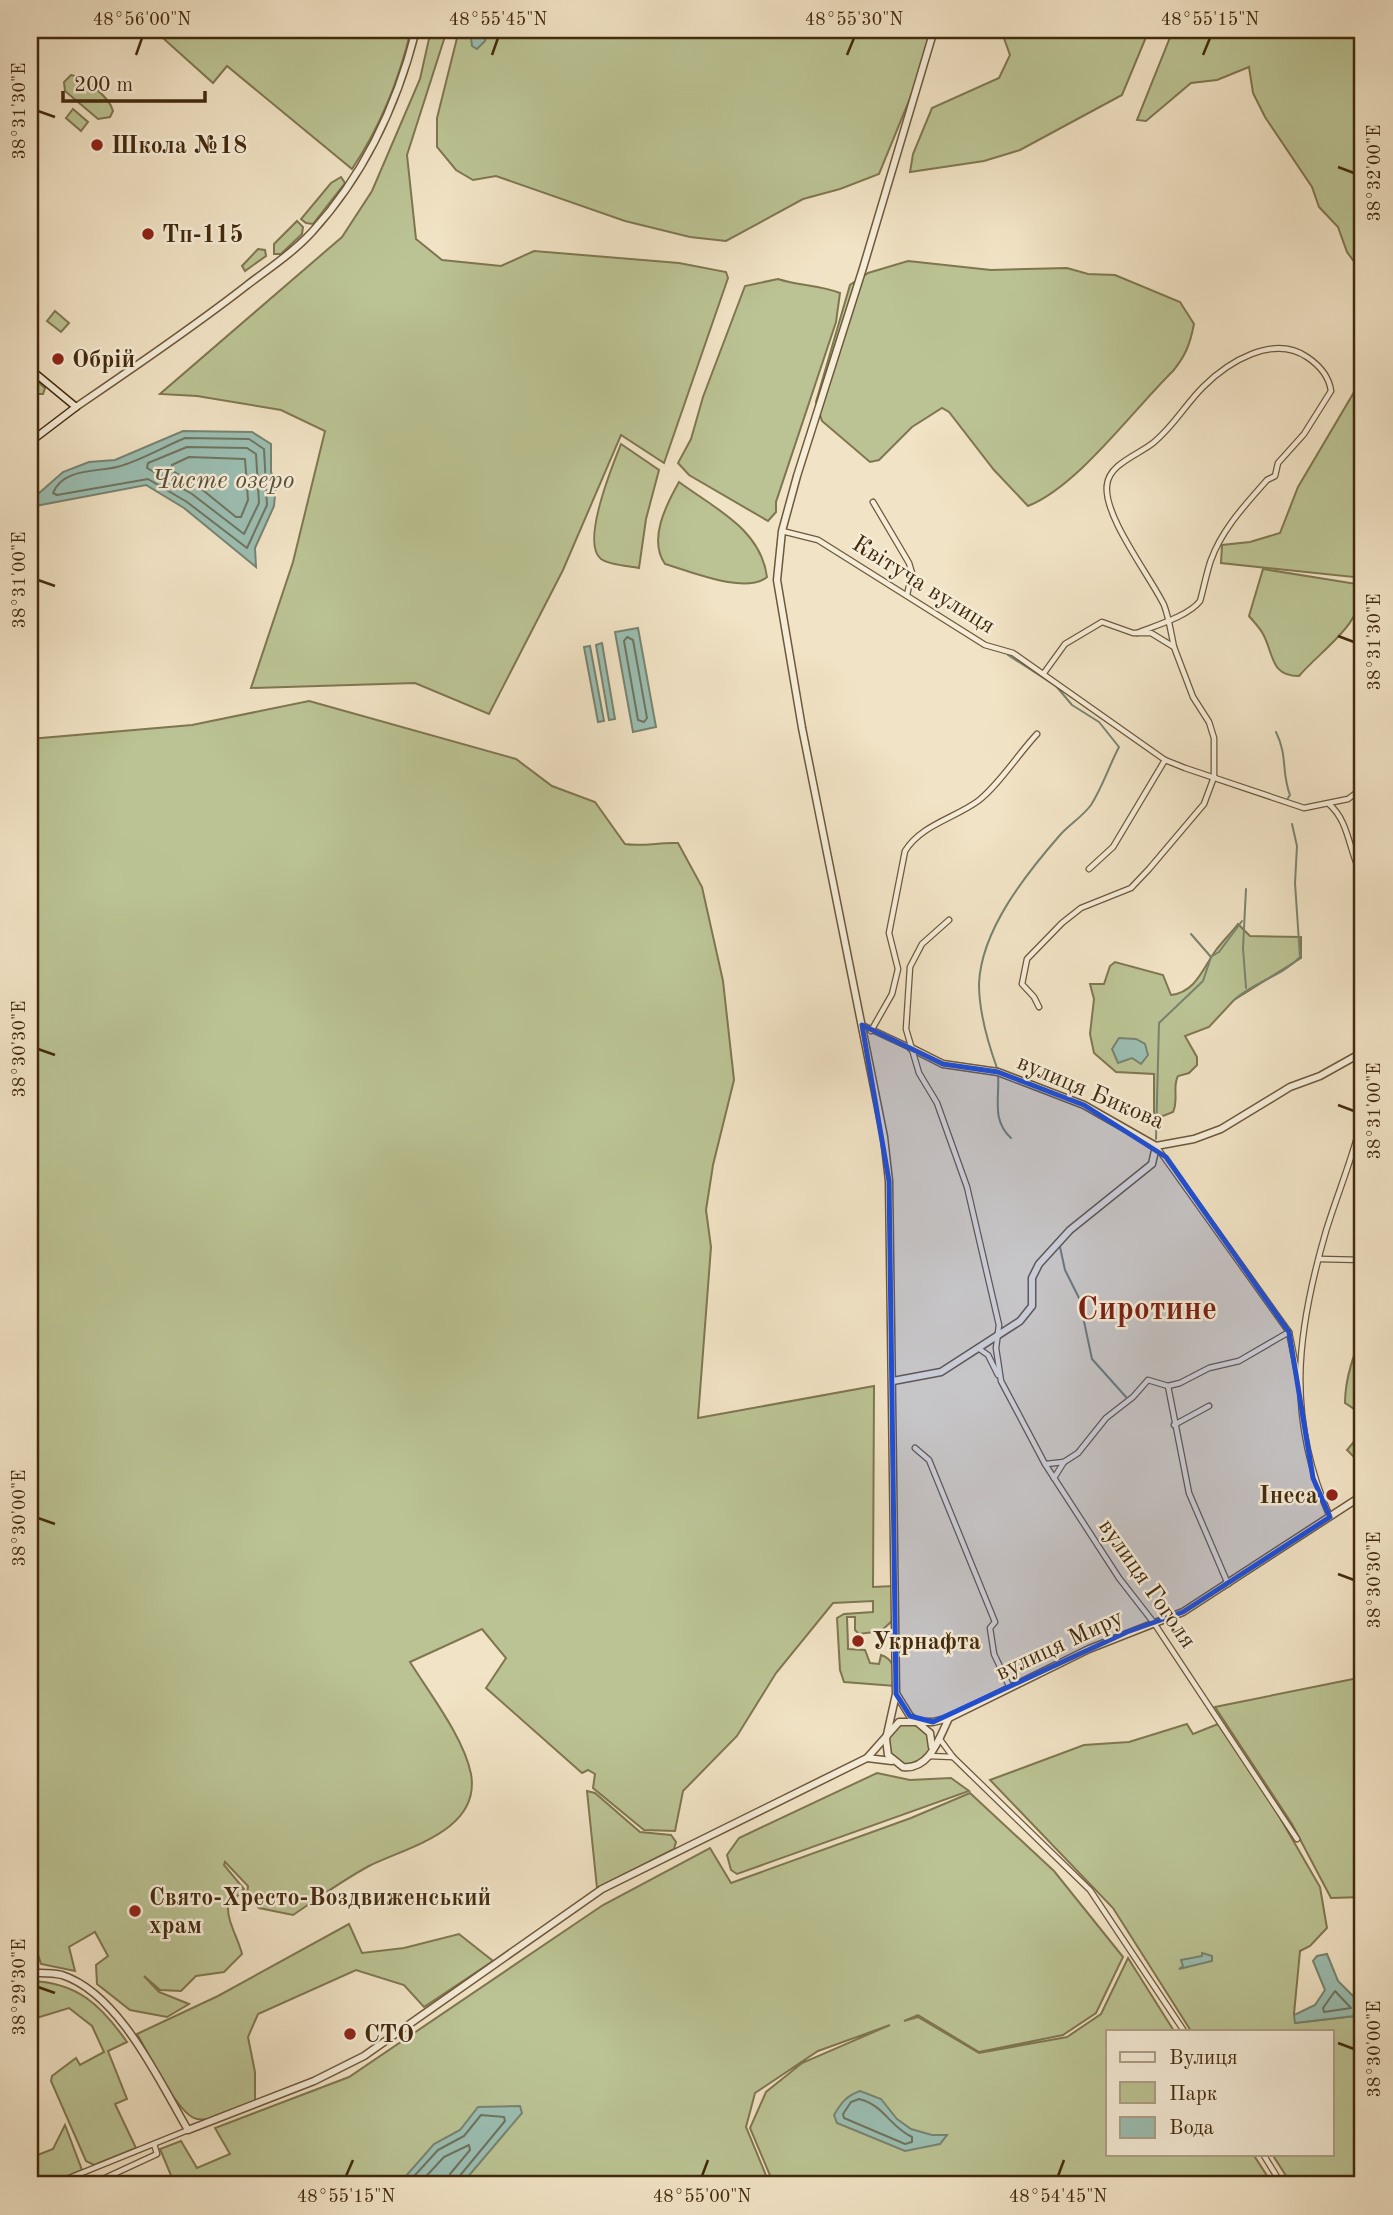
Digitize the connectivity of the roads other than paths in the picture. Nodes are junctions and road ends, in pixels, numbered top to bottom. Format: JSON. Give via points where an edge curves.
{"nodes":[{"id":1,"x":416,"y":30,"type":"edge"},
{"id":2,"x":934,"y":30,"type":"edge"},
{"id":3,"x":30,"y":369,"type":"edge"},
{"id":4,"x":76,"y":407,"type":"junction"},
{"id":5,"x":30,"y":442,"type":"edge"},
{"id":6,"x":873,"y":502,"type":"dead end"},
{"id":7,"x":782,"y":531,"type":"junction"},
{"id":8,"x":907,"y":595,"type":"junction"},
{"id":9,"x":1168,"y":619,"type":"junction"},
{"id":10,"x":1137,"y":633,"type":"junction"},
{"id":11,"x":1174,"y":647,"type":"junction"},
{"id":12,"x":1044,"y":673,"type":"junction"},
{"id":13,"x":1037,"y":734,"type":"dead end"},
{"id":14,"x":1165,"y":760,"type":"junction"},
{"id":15,"x":1213,"y":777,"type":"junction"},
{"id":16,"x":1362,"y":788,"type":"edge"},
{"id":17,"x":1329,"y":804,"type":"junction"},
{"id":18,"x":1089,"y":869,"type":"dead end"},
{"id":19,"x":1363,"y":878,"type":"edge"},
{"id":20,"x":948,"y":920,"type":"dead end"},
{"id":21,"x":1039,"y":1007,"type":"dead end"},
{"id":22,"x":862,"y":1026,"type":"junction"},
{"id":23,"x":871,"y":1031,"type":"junction"},
{"id":24,"x":911,"y":1048,"type":"junction"},
{"id":25,"x":1363,"y":1052,"type":"edge"},
{"id":26,"x":1363,"y":1115,"type":"edge"},
{"id":27,"x":1156,"y":1146,"type":"junction"},
{"id":28,"x":1319,"y":1259,"type":"junction"},
{"id":29,"x":1363,"y":1260,"type":"edge"},
{"id":30,"x":1289,"y":1332,"type":"junction"},
{"id":31,"x":996,"y":1338,"type":"junction"},
{"id":32,"x":978,"y":1348,"type":"junction"},
{"id":33,"x":1298,"y":1376,"type":"junction"},
{"id":34,"x":893,"y":1381,"type":"junction"},
{"id":35,"x":1001,"y":1381,"type":"junction"},
{"id":36,"x":1168,"y":1386,"type":"junction"},
{"id":37,"x":1209,"y":1406,"type":"dead end"},
{"id":38,"x":1174,"y":1424,"type":"junction"},
{"id":39,"x":915,"y":1448,"type":"dead end"},
{"id":40,"x":1064,"y":1462,"type":"junction"},
{"id":41,"x":1045,"y":1464,"type":"junction"},
{"id":42,"x":1055,"y":1478,"type":"junction"},
{"id":43,"x":1363,"y":1495,"type":"edge"},
{"id":44,"x":1330,"y":1517,"type":"junction"},
{"id":45,"x":1228,"y":1584,"type":"junction"},
{"id":46,"x":1154,"y":1623,"type":"junction"},
{"id":47,"x":1010,"y":1688,"type":"junction"},
{"id":48,"x":897,"y":1694,"type":"junction"},
{"id":49,"x":950,"y":1718,"type":"junction"},
{"id":50,"x":919,"y":1722,"type":"junction"},
{"id":51,"x":926,"y":1728,"type":"junction"},
{"id":52,"x":887,"y":1733,"type":"junction"},
{"id":53,"x":939,"y":1738,"type":"junction"},
{"id":54,"x":930,"y":1752,"type":"junction"},
{"id":55,"x":953,"y":1757,"type":"junction"},
{"id":56,"x":867,"y":1758,"type":"junction"},
{"id":57,"x":892,"y":1761,"type":"junction"},
{"id":58,"x":1297,"y":1839,"type":"dead end"},
{"id":59,"x":30,"y":1973,"type":"edge"},
{"id":60,"x":1183,"y":2030,"type":"edge"},
{"id":61,"x":188,"y":2130,"type":"junction"},
{"id":62,"x":154,"y":2144,"type":"junction"},
{"id":63,"x":1264,"y":2156,"type":"edge"},
{"id":64,"x":52,"y":2185,"type":"edge"},
{"id":65,"x":90,"y":2185,"type":"edge"},
{"id":66,"x":1282,"y":2185,"type":"edge"}],
"edges":[{"from":1,"to":4,"type":"street","via":[[393,106],[358,173],[312,233]]},
{"from":2,"to":7,"type":"street"},
{"from":3,"to":4,"type":"street"},
{"from":4,"to":5,"type":"street"},
{"from":6,"to":8,"type":"street","via":[[909,563]]},
{"from":7,"to":8,"type":"street","name":"Квітуча вулиця","via":[[818,540]]},
{"from":7,"to":22,"type":"street","via":[[777,580],[783,624]]},
{"from":8,"to":12,"type":"street","name":"Квітуча вулиця","via":[[985,645],[1013,653]]},
{"from":9,"to":9,"type":"street","via":[[1187,613],[1201,599],[1210,560],[1236,515],[1275,476],[1278,463],[1304,434],[1331,391],[1324,372],[1305,355],[1282,348],[1260,349],[1205,385],[1160,436],[1109,477],[1108,497]]},
{"from":9,"to":10,"type":"street"},
{"from":9,"to":11,"type":"street"},
{"from":10,"to":11,"type":"street","via":[[1151,633]]},
{"from":10,"to":12,"type":"street","via":[[1102,622],[1065,644]]},
{"from":11,"to":15,"type":"street","via":[[1214,738]]},
{"from":12,"to":14,"type":"street","name":"Квітуча вулиця"},
{"from":13,"to":23,"type":"street","via":[[979,800],[920,836],[902,857],[888,933],[898,969],[892,994]]},
{"from":14,"to":15,"type":"street","name":"Квітуча вулиця"},
{"from":14,"to":18,"type":"street","via":[[1113,846]]},
{"from":15,"to":17,"type":"street","name":"Квітуча вулиця","via":[[1304,808]]},
{"from":15,"to":21,"type":"street","via":[[1204,804],[1130,888],[1081,908],[1028,958],[1021,980]]},
{"from":16,"to":17,"type":"street","name":"Квітуча вулиця","via":[[1348,799]]},
{"from":17,"to":19,"type":"street","via":[[1341,814]]},
{"from":20,"to":24,"type":"street","name":"вулиця Гоголя","via":[[922,944],[910,967],[906,1029]]},
{"from":22,"to":23,"type":"street"},
{"from":22,"to":34,"type":"street","via":[[890,1181]]},
{"from":23,"to":24,"type":"street"},
{"from":24,"to":27,"type":"street","name":"вулиця Бикова","via":[[943,1064],[998,1072],[1058,1094]]},
{"from":24,"to":31,"type":"street","name":"вулиця Гоголя","via":[[967,1186],[999,1325]]},
{"from":25,"to":27,"type":"street","name":"вулиця Бикова","via":[[1290,1087],[1221,1129]]},
{"from":26,"to":28,"type":"street"},
{"from":27,"to":30,"type":"street"},
{"from":27,"to":31,"type":"street","via":[[1152,1164],[1065,1236],[1039,1264],[1032,1278],[1032,1306]]},
{"from":28,"to":29,"type":"street"},
{"from":28,"to":33,"type":"street"},
{"from":30,"to":33,"type":"street"},
{"from":30,"to":36,"type":"street","via":[[1239,1361]]},
{"from":31,"to":32,"type":"street"},
{"from":31,"to":35,"type":"street","name":"вулиця Гоголя"},
{"from":32,"to":34,"type":"street","via":[[941,1372]]},
{"from":32,"to":35,"type":"street","via":[[988,1354]]},
{"from":33,"to":44,"type":"street","via":[[1300,1419],[1313,1478]]},
{"from":34,"to":48,"type":"street"},
{"from":35,"to":41,"type":"street","name":"вулиця Гоголя"},
{"from":36,"to":38,"type":"street"},
{"from":36,"to":40,"type":"street","via":[[1148,1380]]},
{"from":37,"to":38,"type":"street"},
{"from":38,"to":45,"type":"street","via":[[1189,1493]]},
{"from":39,"to":47,"type":"street","via":[[929,1460],[979,1578],[995,1622],[990,1628],[994,1654]]},
{"from":40,"to":41,"type":"street"},
{"from":40,"to":42,"type":"street"},
{"from":41,"to":42,"type":"street","name":"вулиця Гоголя"},
{"from":42,"to":46,"type":"street","name":"вулиця Гоголя","via":[[1119,1578]]},
{"from":43,"to":44,"type":"street","name":"вулиця Миру"},
{"from":44,"to":45,"type":"street","name":"вулиця Миру"},
{"from":45,"to":46,"type":"street","name":"вулиця Миру","via":[[1183,1612]]},
{"from":46,"to":47,"type":"street","name":"вулиця Миру","via":[[1089,1648]]},
{"from":46,"to":58,"type":"street","name":"вулиця Гоголя"},
{"from":47,"to":49,"type":"street","name":"вулиця Миру"},
{"from":48,"to":50,"type":"street","via":[[903,1708]]},
{"from":48,"to":52,"type":"street"},
{"from":49,"to":50,"type":"street","name":"вулиця Миру"},
{"from":49,"to":53,"type":"street"},
{"from":50,"to":51,"type":"street"},
{"from":50,"to":52,"type":"street","via":[[899,1722]]},
{"from":51,"to":53,"type":"street"},
{"from":51,"to":54,"type":"street","via":[[932,1739]]},
{"from":52,"to":56,"type":"street"},
{"from":52,"to":57,"type":"street","via":[[886,1749]]},
{"from":53,"to":54,"type":"street"},
{"from":53,"to":55,"type":"street"},
{"from":54,"to":55,"type":"street"},
{"from":54,"to":57,"type":"street","via":[[914,1767]]},
{"from":55,"to":60,"type":"street","via":[[1101,1905]]},
{"from":56,"to":57,"type":"street"},
{"from":56,"to":61,"type":"street","via":[[602,1889],[365,2056]]},
{"from":59,"to":61,"type":"street","via":[[65,1977],[98,1997],[132,2036]]},
{"from":61,"to":62,"type":"street"},
{"from":62,"to":64,"type":"street"},
{"from":62,"to":65,"type":"street","via":[[157,2154]]},
{"from":63,"to":66,"type":"street"}]}
